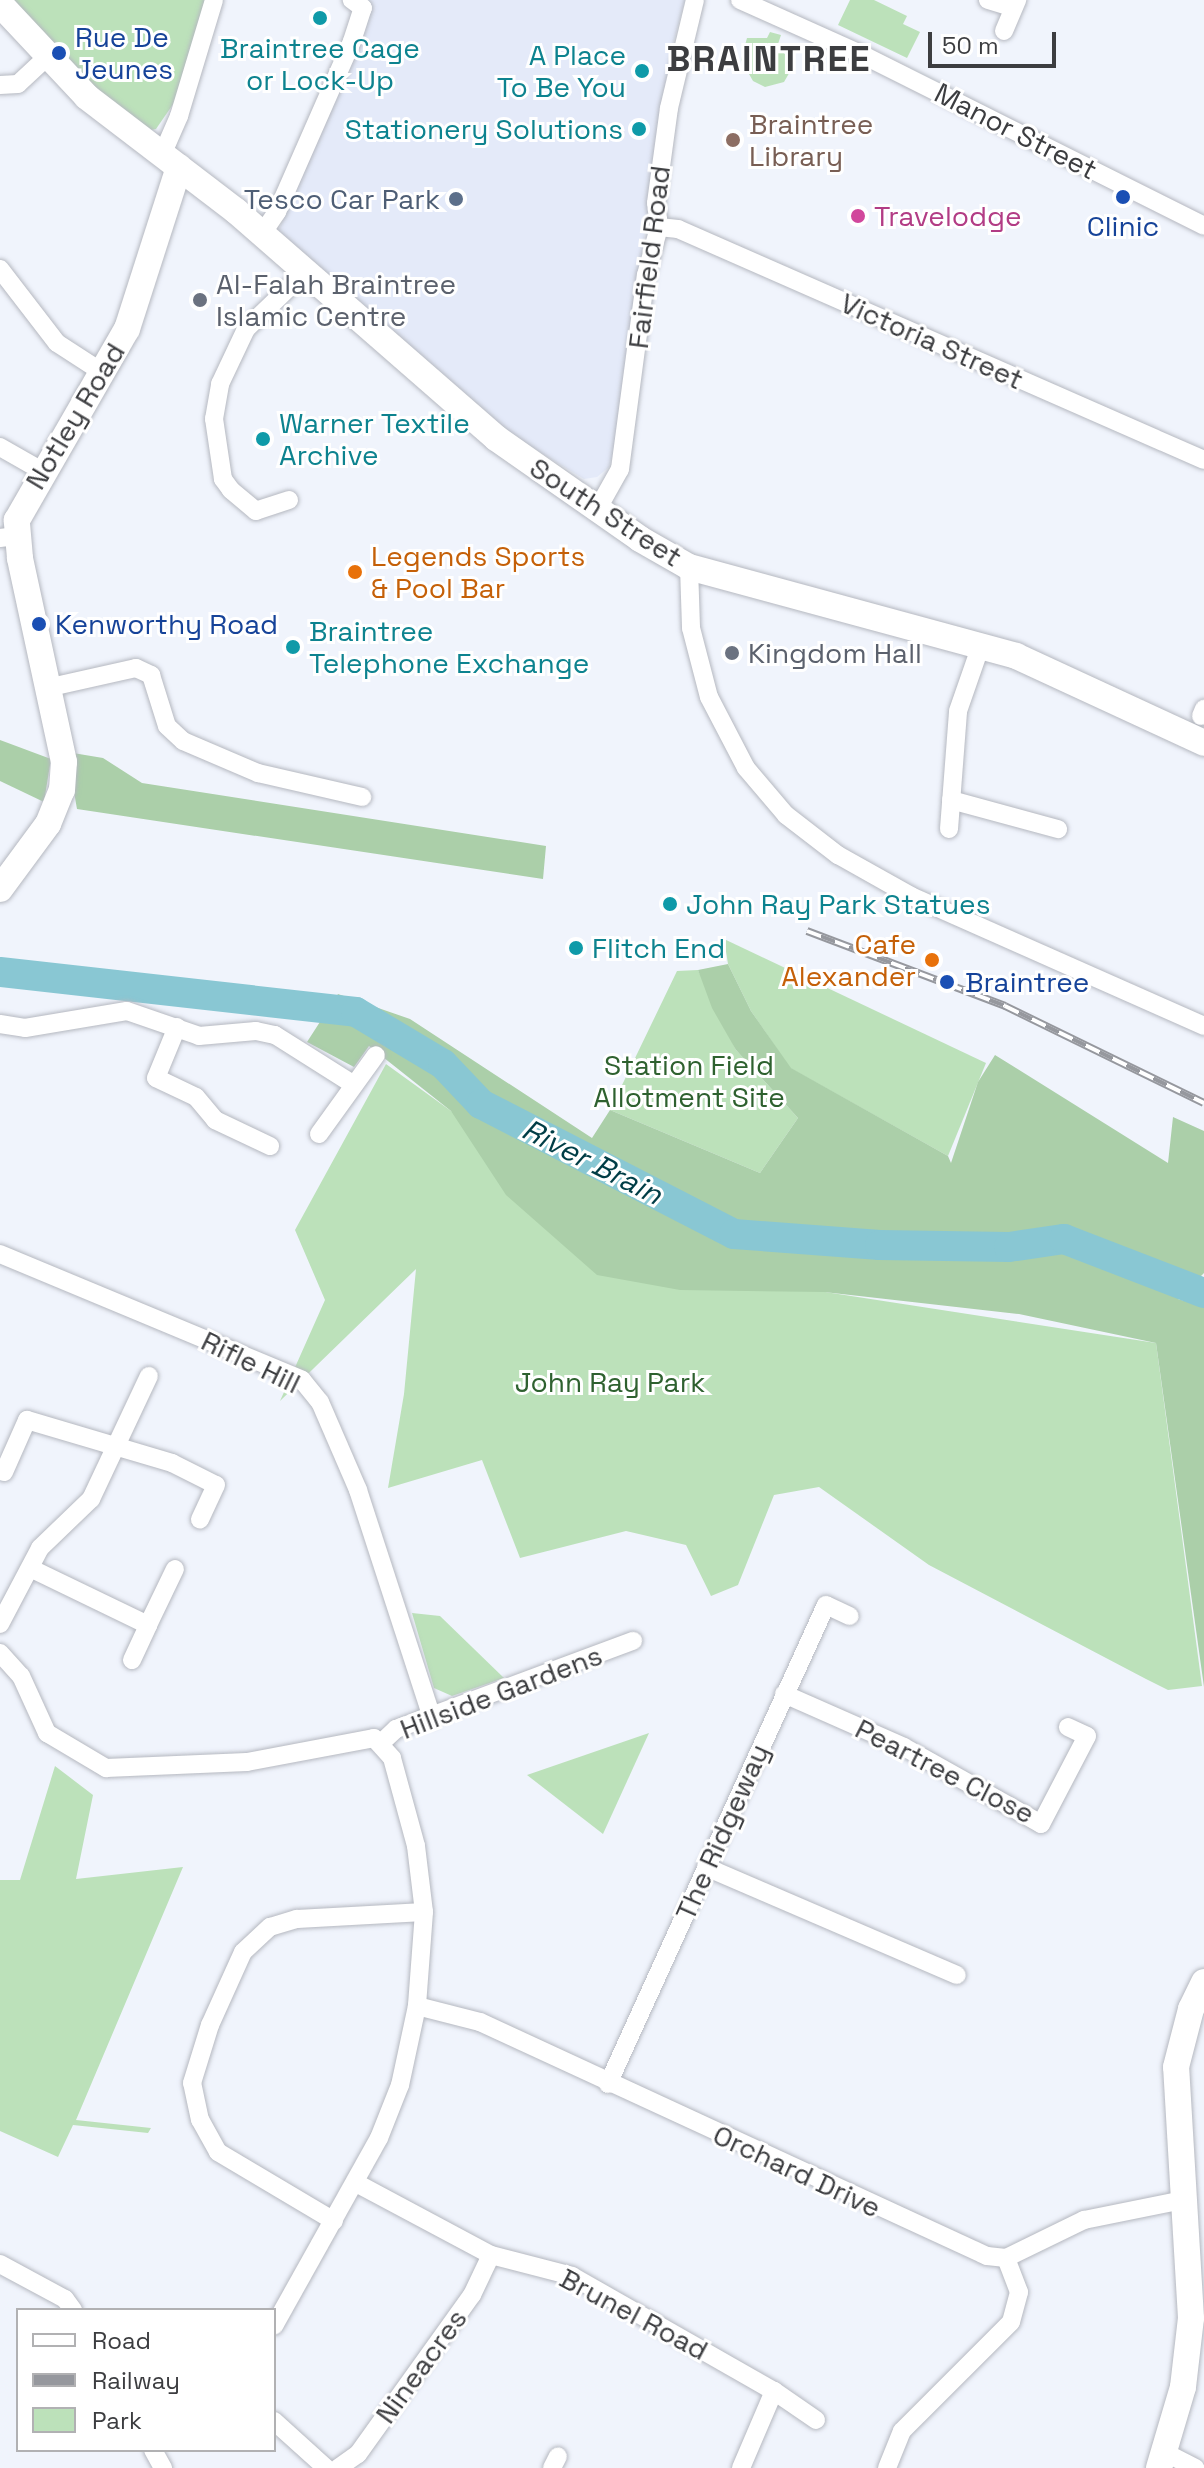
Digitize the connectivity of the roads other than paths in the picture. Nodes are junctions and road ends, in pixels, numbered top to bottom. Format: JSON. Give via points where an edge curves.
{"nodes":[{"id":1,"x":214,"y":0,"type":"edge"},
{"id":2,"x":352,"y":0,"type":"edge"},
{"id":3,"x":695,"y":0,"type":"edge"},
{"id":4,"x":740,"y":0,"type":"edge"},
{"id":5,"x":988,"y":0,"type":"edge"},
{"id":6,"x":0,"y":4,"type":"edge"},
{"id":7,"x":1014,"y":4,"type":"edge"},
{"id":8,"x":1004,"y":31,"type":"dead end"},
{"id":9,"x":47,"y":57,"type":"junction"},
{"id":10,"x":0,"y":85,"type":"edge"},
{"id":11,"x":170,"y":161,"type":"junction"},
{"id":12,"x":1204,"y":226,"type":"edge"},
{"id":13,"x":659,"y":227,"type":"junction"},
{"id":14,"x":262,"y":234,"type":"junction"},
{"id":15,"x":0,"y":269,"type":"edge"},
{"id":16,"x":303,"y":274,"type":"junction"},
{"id":17,"x":105,"y":374,"type":"junction"},
{"id":18,"x":0,"y":447,"type":"edge"},
{"id":19,"x":1204,"y":460,"type":"edge"},
{"id":20,"x":42,"y":471,"type":"junction"},
{"id":21,"x":289,"y":500,"type":"dead end"},
{"id":22,"x":597,"y":510,"type":"junction"},
{"id":23,"x":9,"y":537,"type":"edge"},
{"id":24,"x":689,"y":567,"type":"junction"},
{"id":25,"x":981,"y":645,"type":"junction"},
{"id":26,"x":51,"y":687,"type":"junction"},
{"id":27,"x":1204,"y":743,"type":"edge"},
{"id":28,"x":362,"y":797,"type":"dead end"},
{"id":29,"x":951,"y":800,"type":"junction"},
{"id":30,"x":949,"y":829,"type":"dead end"},
{"id":31,"x":1058,"y":829,"type":"dead end"},
{"id":32,"x":0,"y":889,"type":"edge"},
{"id":33,"x":0,"y":1024,"type":"edge"},
{"id":34,"x":1204,"y":1026,"type":"edge"},
{"id":35,"x":177,"y":1027,"type":"junction"},
{"id":36,"x":376,"y":1055,"type":"dead end"},
{"id":37,"x":354,"y":1085,"type":"junction"},
{"id":38,"x":319,"y":1134,"type":"dead end"},
{"id":39,"x":270,"y":1146,"type":"dead end"},
{"id":40,"x":0,"y":1254,"type":"edge"},
{"id":41,"x":149,"y":1376,"type":"dead end"},
{"id":42,"x":115,"y":1448,"type":"junction"},
{"id":43,"x":4,"y":1472,"type":"dead end"},
{"id":44,"x":200,"y":1520,"type":"dead end"},
{"id":45,"x":32,"y":1569,"type":"junction"},
{"id":46,"x":175,"y":1569,"type":"dead end"},
{"id":47,"x":850,"y":1616,"type":"dead end"},
{"id":48,"x":0,"y":1624,"type":"edge"},
{"id":49,"x":148,"y":1625,"type":"junction"},
{"id":50,"x":633,"y":1641,"type":"dead end"},
{"id":51,"x":0,"y":1653,"type":"edge"},
{"id":52,"x":132,"y":1660,"type":"dead end"},
{"id":53,"x":784,"y":1694,"type":"junction"},
{"id":54,"x":432,"y":1718,"type":"junction"},
{"id":55,"x":1068,"y":1727,"type":"dead end"},
{"id":56,"x":381,"y":1743,"type":"junction"},
{"id":57,"x":706,"y":1867,"type":"junction"},
{"id":58,"x":424,"y":1912,"type":"junction"},
{"id":59,"x":957,"y":1975,"type":"dead end"},
{"id":60,"x":1204,"y":1982,"type":"edge"},
{"id":61,"x":417,"y":2006,"type":"junction"},
{"id":62,"x":608,"y":2084,"type":"junction"},
{"id":63,"x":358,"y":2184,"type":"junction"},
{"id":64,"x":1183,"y":2200,"type":"junction"},
{"id":65,"x":334,"y":2221,"type":"junction"},
{"id":66,"x":491,"y":2255,"type":"junction"},
{"id":67,"x":1006,"y":2258,"type":"junction"},
{"id":68,"x":0,"y":2264,"type":"edge"},
{"id":69,"x":72,"y":2308,"type":"edge"},
{"id":70,"x":276,"y":2322,"type":"edge"},
{"id":71,"x":774,"y":2391,"type":"junction"},
{"id":72,"x":816,"y":2420,"type":"dead end"},
{"id":73,"x":276,"y":2423,"type":"edge"},
{"id":74,"x":1162,"y":2460,"type":"edge"},
{"id":75,"x":326,"y":2468,"type":"edge"},
{"id":76,"x":338,"y":2468,"type":"edge"},
{"id":77,"x":741,"y":2468,"type":"edge"},
{"id":78,"x":887,"y":2468,"type":"edge"},
{"id":79,"x":1195,"y":2468,"type":"edge"}],
"edges":[{"from":1,"to":11,"type":"street"},
{"from":2,"to":14,"type":"street","via":[[363,8],[352,41],[277,212]]},
{"from":3,"to":13,"type":"street","name":"Fairfield Road","via":[[669,108],[656,203]]},
{"from":4,"to":12,"type":"street","name":"Manor Street","via":[[865,56]]},
{"from":5,"to":7,"type":"street"},
{"from":6,"to":9,"type":"main road","name":"South Street"},
{"from":7,"to":8,"type":"street"},
{"from":9,"to":10,"type":"street","via":[[18,84]]},
{"from":9,"to":11,"type":"main road","name":"South Street","via":[[87,97]]},
{"from":11,"to":14,"type":"main road","name":"South Street"},
{"from":11,"to":17,"type":"main road","name":"Notley Road","via":[[127,329]]},
{"from":13,"to":19,"type":"street","name":"Victoria Street","via":[[678,229]]},
{"from":13,"to":22,"type":"street","name":"Fairfield Road","via":[[646,275],[620,469]]},
{"from":14,"to":16,"type":"main road","name":"South Street"},
{"from":15,"to":17,"type":"street","via":[[57,343]]},
{"from":16,"to":21,"type":"street","via":[[246,329],[220,384],[214,419],[223,479],[231,490],[256,511]]},
{"from":16,"to":22,"type":"main road","name":"South Street","via":[[496,438]]},
{"from":17,"to":20,"type":"main road","name":"Notley Road"},
{"from":18,"to":20,"type":"street"},
{"from":20,"to":23,"type":"main road","name":"Notley Road"},
{"from":22,"to":24,"type":"main road","name":"South Street"},
{"from":23,"to":26,"type":"main road","name":"Notley Road"},
{"from":24,"to":25,"type":"main road","name":"South Street"},
{"from":24,"to":34,"type":"street","via":[[691,628],[709,697],[746,768],[786,815],[882,881]]},
{"from":25,"to":27,"type":"main road","name":"South Street","via":[[1063,675]]},
{"from":25,"to":29,"type":"street","via":[[958,711]]},
{"from":26,"to":28,"type":"street","via":[[136,668],[151,675],[167,726],[183,741],[258,773]]},
{"from":26,"to":32,"type":"main road","name":"Notley Road","via":[[63,749],[62,790],[48,824]]},
{"from":29,"to":30,"type":"street"},
{"from":29,"to":31,"type":"street"},
{"from":33,"to":35,"type":"street","via":[[25,1028],[127,1011]]},
{"from":35,"to":37,"type":"street","via":[[199,1036],[256,1031],[275,1035]]},
{"from":35,"to":39,"type":"street","via":[[156,1078],[196,1097],[215,1120]]},
{"from":36,"to":37,"type":"street"},
{"from":37,"to":38,"type":"street"},
{"from":40,"to":54,"type":"street","name":"Rifle Hill","via":[[302,1380],[320,1402],[358,1490]]},
{"from":41,"to":42,"type":"street"},
{"from":42,"to":43,"type":"street","via":[[27,1420]]},
{"from":42,"to":44,"type":"street","via":[[172,1463],[216,1485]]},
{"from":42,"to":45,"type":"street","via":[[91,1499],[40,1548]]},
{"from":45,"to":48,"type":"street"},
{"from":45,"to":49,"type":"street"},
{"from":46,"to":49,"type":"street"},
{"from":47,"to":53,"type":"street","name":"The Ridgeway","via":[[826,1605]]},
{"from":49,"to":52,"type":"street"},
{"from":50,"to":54,"type":"street","name":"Hillside Gardens"},
{"from":51,"to":56,"type":"street","name":"Hillside Gardens","via":[[21,1676],[47,1733],[106,1768],[229,1764],[363,1738]]},
{"from":53,"to":55,"type":"street","name":"Peartree Close","via":[[904,1747],[1041,1824],[1087,1736]]},
{"from":53,"to":57,"type":"street","name":"The Ridgeway"},
{"from":54,"to":56,"type":"street","name":"Hillside Gardens","via":[[396,1729]]},
{"from":56,"to":58,"type":"street","via":[[392,1758],[416,1846]]},
{"from":57,"to":59,"type":"street"},
{"from":57,"to":62,"type":"street","name":"The Ridgeway"},
{"from":58,"to":61,"type":"street"},
{"from":58,"to":65,"type":"street","via":[[297,1919],[270,1927],[243,1952],[192,2083],[200,2120],[218,2152]]},
{"from":60,"to":64,"type":"main road","via":[[1176,2067]]},
{"from":61,"to":62,"type":"street","name":"Orchard Drive","via":[[480,2022]]},
{"from":61,"to":63,"type":"street","via":[[400,2085]]},
{"from":62,"to":67,"type":"street","name":"Orchard Drive","via":[[954,2244]]},
{"from":63,"to":65,"type":"street"},
{"from":63,"to":66,"type":"street","name":"Brunel Road"},
{"from":64,"to":67,"type":"street","via":[[1084,2220]]},
{"from":64,"to":74,"type":"main road","via":[[1191,2318],[1183,2387]]},
{"from":65,"to":70,"type":"street"},
{"from":66,"to":71,"type":"street","name":"Brunel Road","via":[[572,2276]]},
{"from":66,"to":76,"type":"street","name":"Nineacres","via":[[472,2295],[402,2393],[358,2454]]},
{"from":67,"to":78,"type":"street","via":[[1019,2292],[1011,2322],[902,2431]]},
{"from":68,"to":69,"type":"street","via":[[65,2299]]},
{"from":71,"to":72,"type":"street","name":"Brunel Road"},
{"from":71,"to":77,"type":"street"},
{"from":73,"to":75,"type":"street"},
{"from":74,"to":79,"type":"street"}]}
